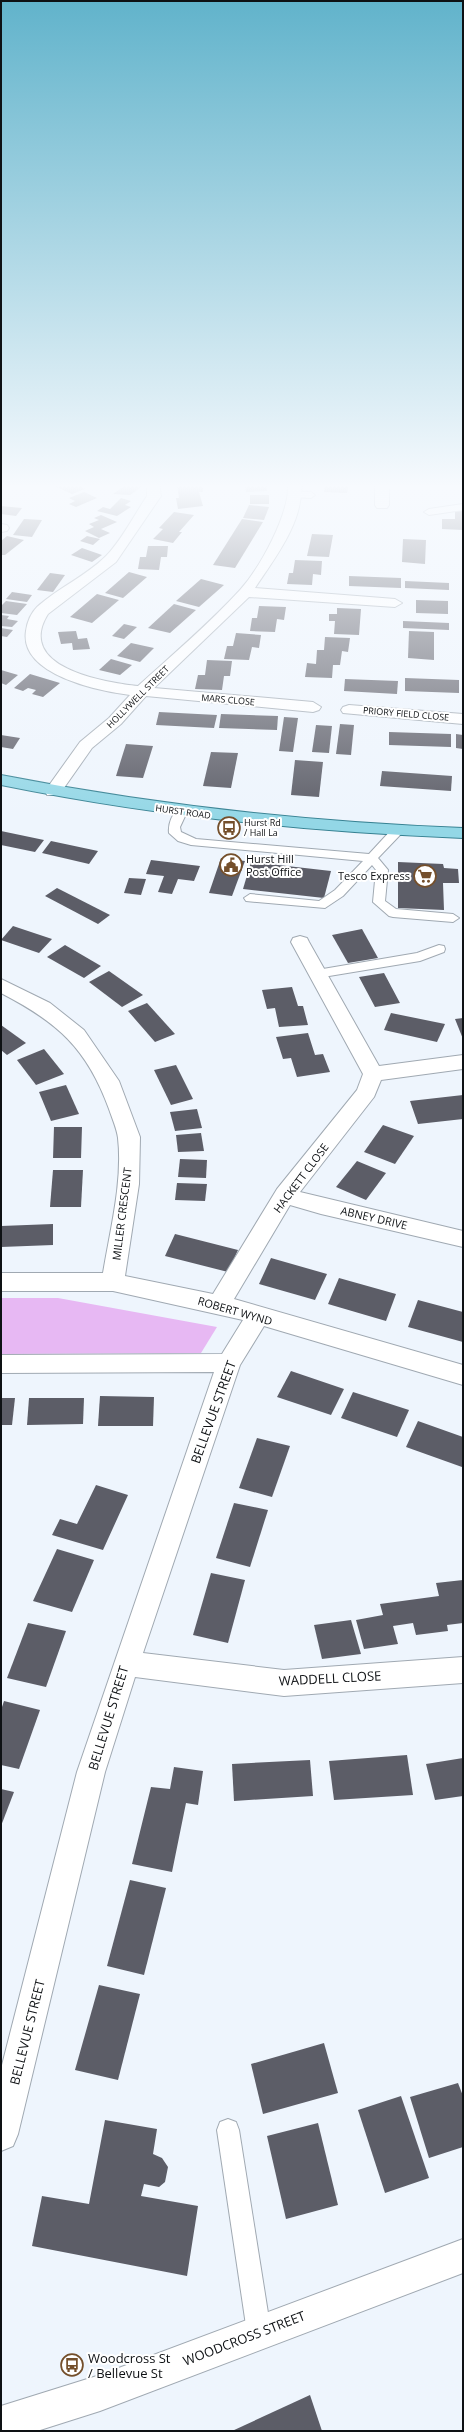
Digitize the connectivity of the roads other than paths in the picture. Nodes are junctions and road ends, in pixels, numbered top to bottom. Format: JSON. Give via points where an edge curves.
{"nodes":[{"id":1,"x":60,"y":597,"type":"edge"},
{"id":2,"x":240,"y":597,"type":"edge"},
{"id":3,"x":320,"y":597,"type":"edge"},
{"id":4,"x":395,"y":603,"type":"dead end"},
{"id":5,"x":142,"y":691,"type":"junction"},
{"id":6,"x":313,"y":707,"type":"dead end"},
{"id":7,"x":349,"y":710,"type":"dead end"},
{"id":8,"x":463,"y":719,"type":"edge"},
{"id":9,"x":1,"y":780,"type":"edge"},
{"id":10,"x":52,"y":791,"type":"junction"},
{"id":11,"x":181,"y":812,"type":"junction"},
{"id":12,"x":397,"y":831,"type":"junction"},
{"id":13,"x":463,"y":833,"type":"edge"},
{"id":14,"x":372,"y":858,"type":"junction"},
{"id":15,"x":250,"y":898,"type":"dead end"},
{"id":16,"x":452,"y":918,"type":"dead end"},
{"id":17,"x":300,"y":942,"type":"dead end"},
{"id":18,"x":439,"y":949,"type":"dead end"},
{"id":19,"x":317,"y":974,"type":"junction"},
{"id":20,"x":1,"y":985,"type":"edge"},
{"id":21,"x":463,"y":1062,"type":"edge"},
{"id":22,"x":373,"y":1074,"type":"junction"},
{"id":23,"x":285,"y":1195,"type":"junction"},
{"id":24,"x":463,"y":1239,"type":"edge"},
{"id":25,"x":1,"y":1282,"type":"edge"},
{"id":26,"x":113,"y":1282,"type":"junction"},
{"id":27,"x":219,"y":1304,"type":"junction"},
{"id":28,"x":257,"y":1317,"type":"junction"},
{"id":29,"x":229,"y":1363,"type":"junction"},
{"id":30,"x":1,"y":1364,"type":"edge"},
{"id":31,"x":463,"y":1375,"type":"edge"},
{"id":32,"x":126,"y":1663,"type":"junction"},
{"id":33,"x":463,"y":1670,"type":"edge"},
{"id":34,"x":228,"y":2130,"type":"dead end"},
{"id":35,"x":1,"y":2134,"type":"edge"},
{"id":36,"x":463,"y":2256,"type":"edge"},
{"id":37,"x":259,"y":2332,"type":"junction"},
{"id":38,"x":1,"y":2424,"type":"edge"}],
"edges":[{"from":1,"to":5,"type":"street","name":"MARS CLOSE","via":[[42,611],[34,624],[32,638],[36,651],[49,664],[65,674],[111,688]]},
{"from":2,"to":5,"type":"street","name":"HOLLYWELL STREET"},
{"from":3,"to":4,"type":"street"},
{"from":5,"to":6,"type":"street","name":"MARS CLOSE","via":[[212,700]]},
{"from":5,"to":10,"type":"street","name":"HOLLYWELL STREET","via":[[115,720],[86,745]]},
{"from":7,"to":8,"type":"street","name":"PRIORY FIELD CLOSE"},
{"from":9,"to":10,"type":"main road","name":"HURST ROAD"},
{"from":10,"to":11,"type":"main road","name":"HURST ROAD"},
{"from":11,"to":12,"type":"main road","name":"HURST ROAD","via":[[240,820]]},
{"from":11,"to":14,"type":"lane","via":[[174,827],[175,833],[195,842]]},
{"from":12,"to":13,"type":"main road","name":"HURST ROAD"},
{"from":12,"to":14,"type":"lane"},
{"from":14,"to":15,"type":"lane","via":[[331,900],[321,905]]},
{"from":14,"to":16,"type":"lane","via":[[382,870],[379,902],[393,913]]},
{"from":17,"to":19,"type":"street"},
{"from":18,"to":19,"type":"lane","via":[[420,957]]},
{"from":19,"to":22,"type":"street"},
{"from":20,"to":26,"type":"street","name":"MILLER CRESCENT","via":[[43,1007],[77,1035],[109,1081],[129,1137],[128,1184]]},
{"from":21,"to":22,"type":"street"},
{"from":22,"to":23,"type":"street","name":"HACKETT CLOSE","via":[[367,1092]]},
{"from":23,"to":24,"type":"street","name":"ABNEY DRIVE"},
{"from":23,"to":27,"type":"street","name":"HACKETT CLOSE"},
{"from":25,"to":26,"type":"street","name":"ROBERT WYND"},
{"from":26,"to":27,"type":"street","name":"ROBERT WYND"},
{"from":27,"to":28,"type":"street","name":"ROBERT WYND"},
{"from":28,"to":29,"type":"street","name":"BELLEVUE STREET"},
{"from":28,"to":31,"type":"street","name":"ROBERT WYND"},
{"from":29,"to":30,"type":"street"},
{"from":29,"to":32,"type":"street","name":"BELLEVUE STREET"},
{"from":32,"to":33,"type":"street","name":"WADDELL CLOSE","via":[[284,1683]]},
{"from":32,"to":35,"type":"street","name":"BELLEVUE STREET","via":[[92,1772]]},
{"from":34,"to":37,"type":"lane"},
{"from":36,"to":37,"type":"street","name":"WOODCROSS STREET"},
{"from":37,"to":38,"type":"street","name":"WOODCROSS STREET","via":[[100,2393]]}]}
